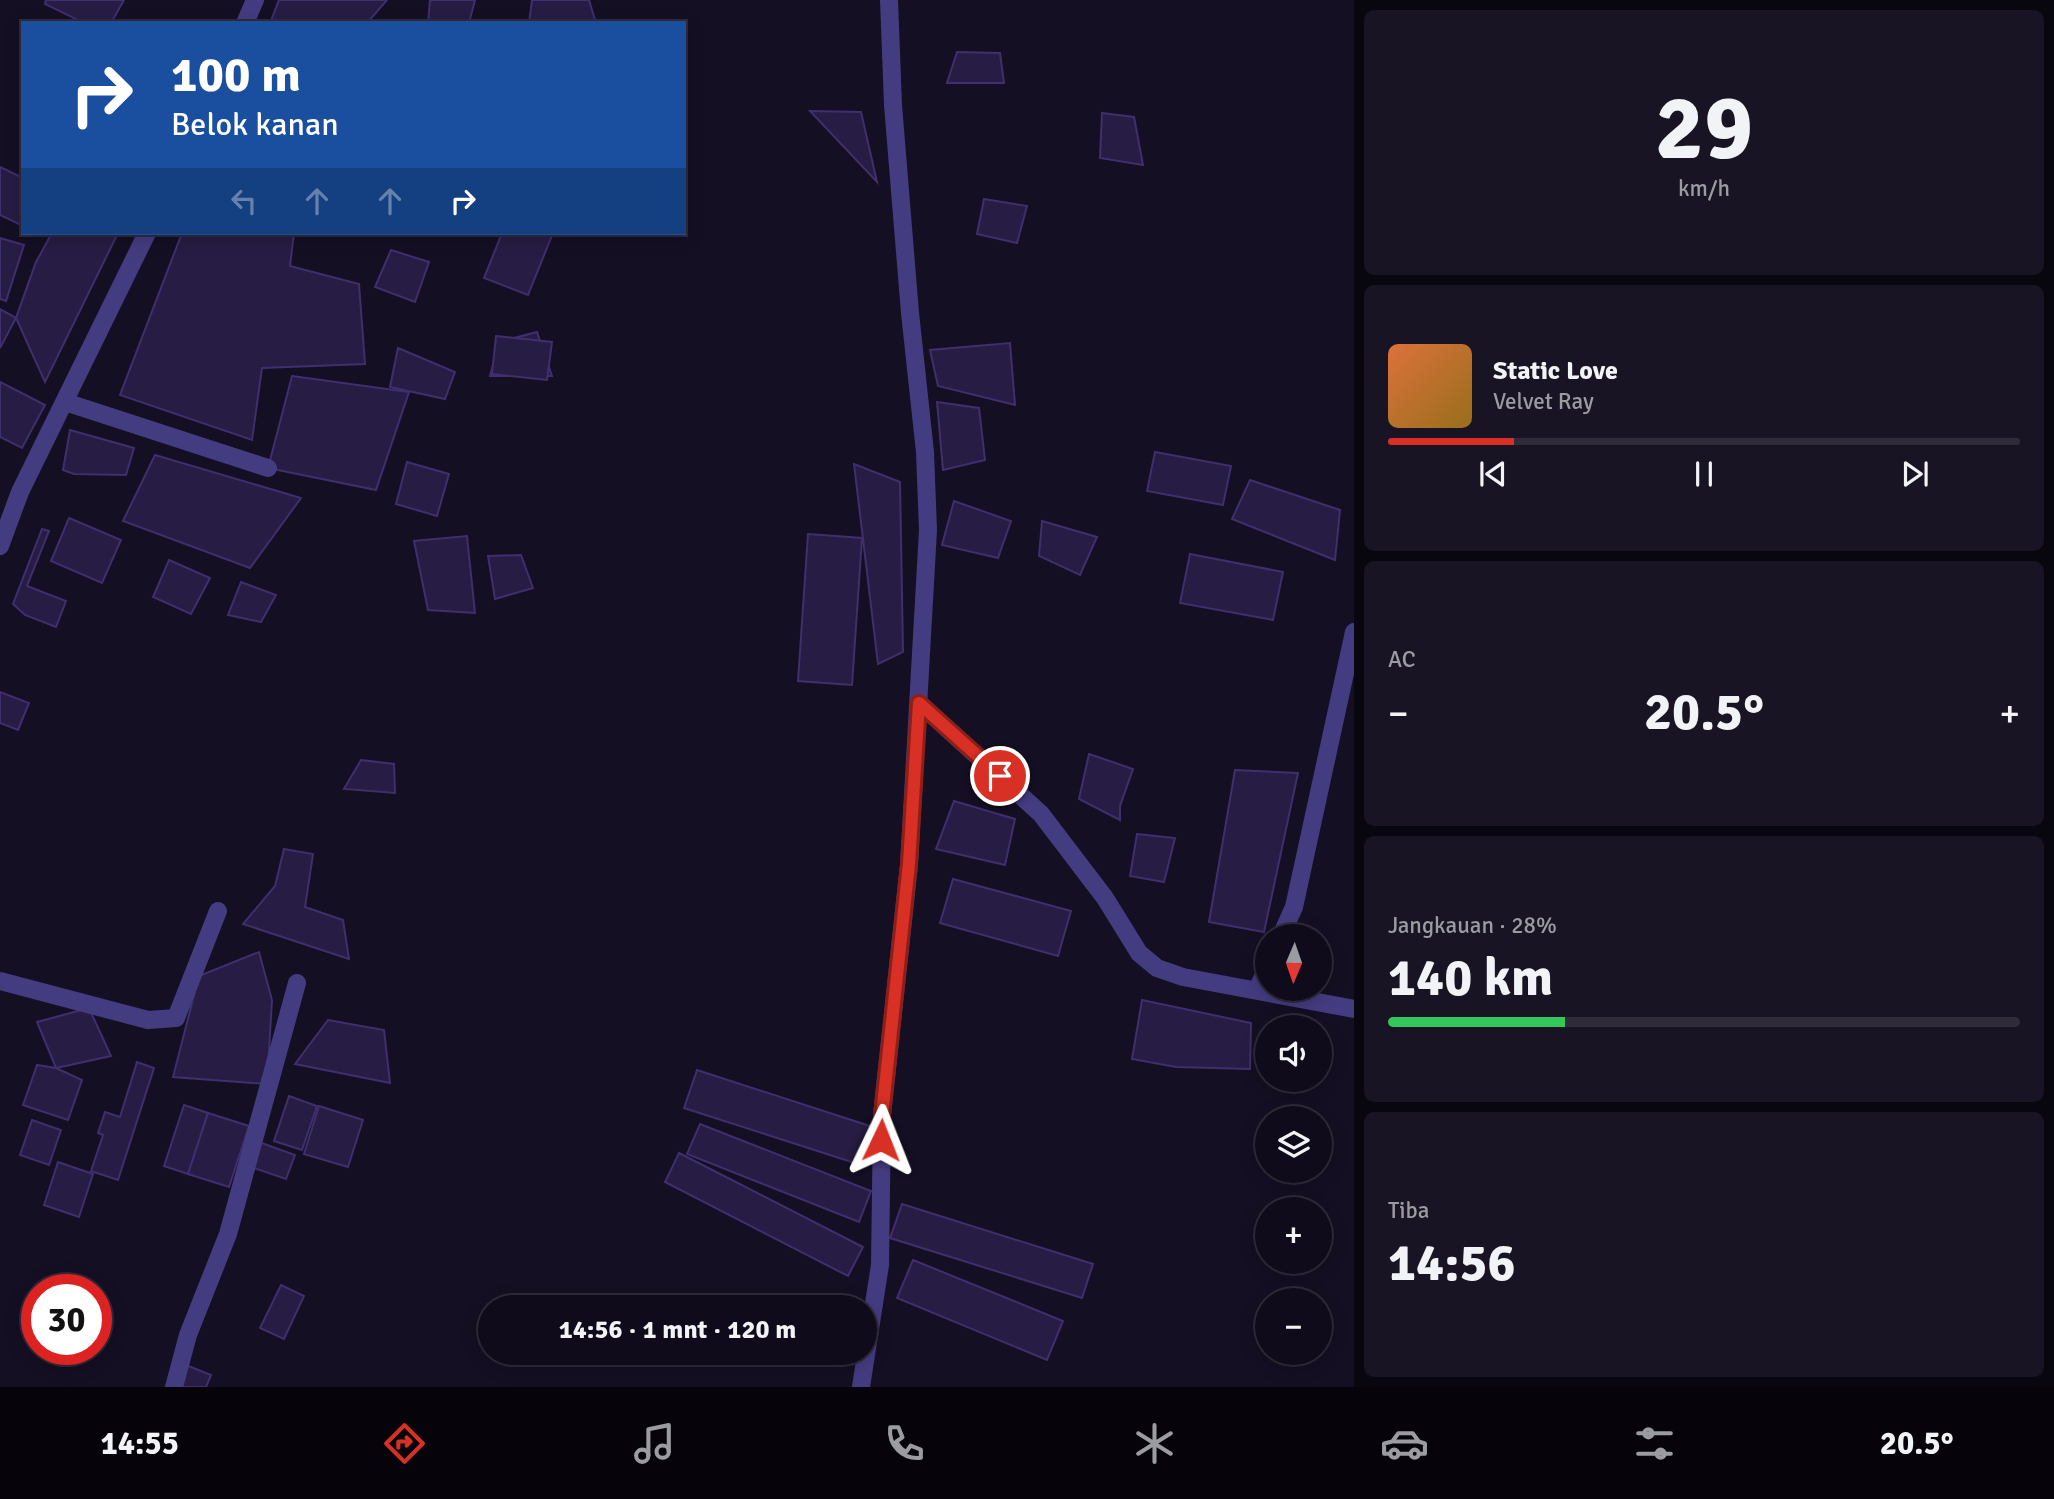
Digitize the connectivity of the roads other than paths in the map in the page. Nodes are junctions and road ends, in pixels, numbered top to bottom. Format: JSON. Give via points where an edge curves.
{"nodes":[{"id":1,"x":255,"y":0,"type":"edge"},
{"id":2,"x":889,"y":0,"type":"edge"},
{"id":3,"x":246,"y":21,"type":"edge"},
{"id":4,"x":146,"y":235,"type":"edge"},
{"id":5,"x":65,"y":402,"type":"junction"},
{"id":6,"x":268,"y":468,"type":"dead end"},
{"id":7,"x":0,"y":546,"type":"edge"},
{"id":8,"x":1354,"y":632,"type":"edge"},
{"id":9,"x":919,"y":703,"type":"junction"},
{"id":10,"x":218,"y":911,"type":"dead end"},
{"id":11,"x":1286,"y":924,"type":"edge"},
{"id":12,"x":0,"y":981,"type":"edge"},
{"id":13,"x":297,"y":983,"type":"dead end"},
{"id":14,"x":1255,"y":990,"type":"edge"},
{"id":15,"x":1313,"y":1001,"type":"edge"},
{"id":16,"x":1354,"y":1009,"type":"edge"},
{"id":17,"x":174,"y":1387,"type":"edge"},
{"id":18,"x":861,"y":1387,"type":"edge"}],
"edges":[{"from":1,"to":3,"type":"street"},
{"from":2,"to":9,"type":"street","via":[[893,105],[925,452],[928,530]]},
{"from":4,"to":5,"type":"street"},
{"from":5,"to":6,"type":"street"},
{"from":5,"to":7,"type":"street","via":[[20,492]]},
{"from":8,"to":11,"type":"street","via":[[1294,907]]},
{"from":9,"to":14,"type":"street","via":[[1041,814],[1105,898],[1139,953],[1157,968],[1183,977]]},
{"from":9,"to":18,"type":"street","via":[[909,864],[882,1115],[880,1265]]},
{"from":10,"to":12,"type":"street","via":[[176,1018],[167,1021]]},
{"from":13,"to":17,"type":"street","via":[[228,1234],[188,1335]]},
{"from":15,"to":16,"type":"street"}]}
